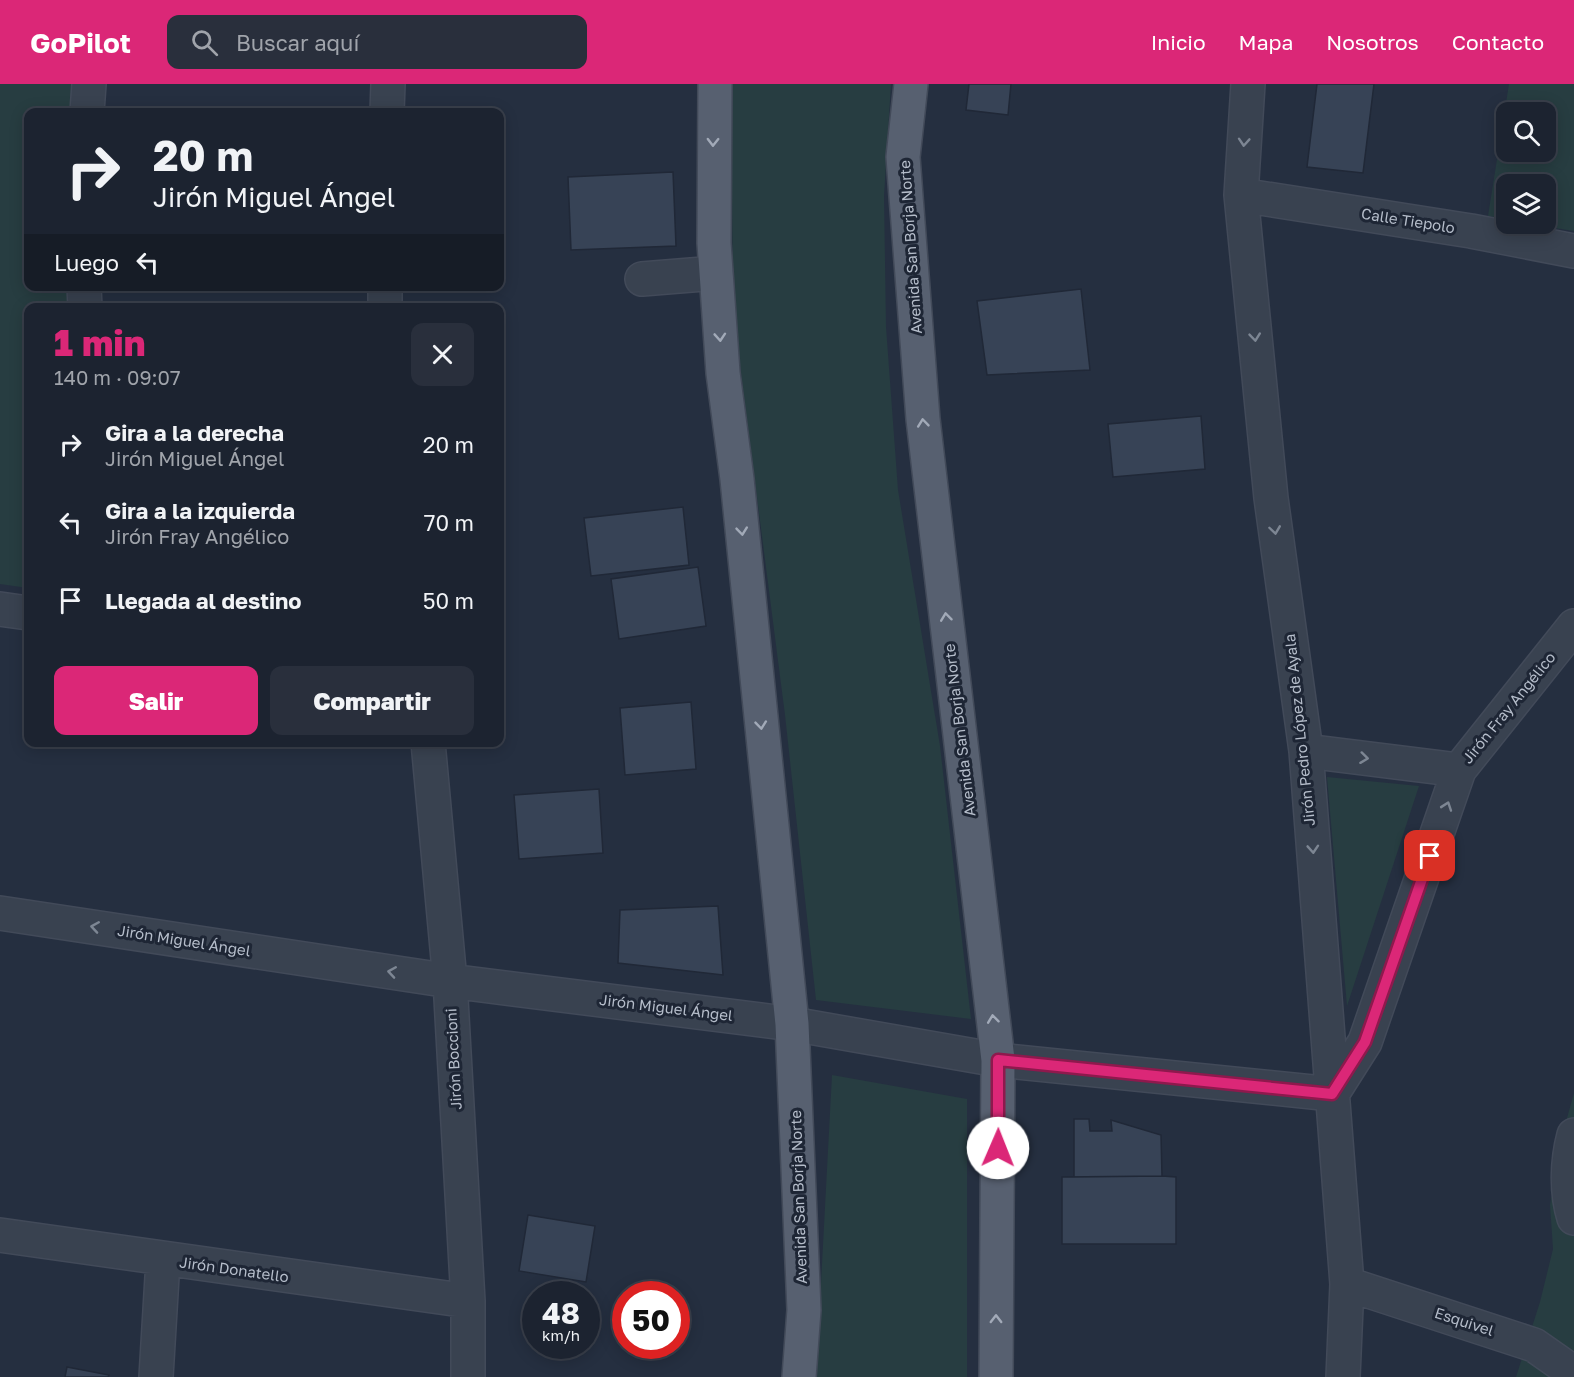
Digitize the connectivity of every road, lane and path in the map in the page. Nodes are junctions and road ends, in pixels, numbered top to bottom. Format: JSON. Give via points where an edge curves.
{"nodes":[{"id":1,"x":89,"y":84,"type":"edge"},
{"id":2,"x":388,"y":84,"type":"edge"},
{"id":3,"x":715,"y":84,"type":"edge"},
{"id":4,"x":911,"y":84,"type":"edge"},
{"id":5,"x":1248,"y":84,"type":"edge"},
{"id":6,"x":87,"y":108,"type":"edge"},
{"id":7,"x":387,"y":108,"type":"edge"},
{"id":8,"x":1241,"y":195,"type":"junction"},
{"id":9,"x":1574,"y":251,"type":"edge"},
{"id":10,"x":716,"y":273,"type":"junction"},
{"id":11,"x":642,"y":279,"type":"dead end"},
{"id":12,"x":0,"y":609,"type":"edge"},
{"id":13,"x":24,"y":612,"type":"edge"},
{"id":14,"x":1574,"y":626,"type":"edge"},
{"id":15,"x":428,"y":747,"type":"edge"},
{"id":16,"x":1306,"y":751,"type":"junction"},
{"id":17,"x":1459,"y":770,"type":"junction"},
{"id":18,"x":0,"y":913,"type":"edge"},
{"id":19,"x":450,"y":981,"type":"junction"},
{"id":20,"x":792,"y":1024,"type":"junction"},
{"id":21,"x":998,"y":1060,"type":"junction"},
{"id":22,"x":1332,"y":1094,"type":"junction"},
{"id":23,"x":1574,"y":1135,"type":"edge"},
{"id":24,"x":1574,"y":1218,"type":"edge"},
{"id":25,"x":0,"y":1235,"type":"edge"},
{"id":26,"x":163,"y":1260,"type":"junction"},
{"id":27,"x":1347,"y":1284,"type":"junction"},
{"id":28,"x":468,"y":1301,"type":"junction"},
{"id":29,"x":1574,"y":1373,"type":"edge"},
{"id":30,"x":156,"y":1377,"type":"edge"},
{"id":31,"x":468,"y":1377,"type":"edge"},
{"id":32,"x":799,"y":1377,"type":"edge"},
{"id":33,"x":996,"y":1377,"type":"edge"},
{"id":34,"x":1343,"y":1377,"type":"edge"}],
"edges":[{"from":1,"to":6,"type":"street"},
{"from":2,"to":7,"type":"street"},
{"from":3,"to":10,"type":"main road","name":"Avenida San Borja Norte","one_way":true},
{"from":21,"to":4,"type":"main road","name":"Avenida San Borja Norte","one_way":true,"via":[[923,419],[903,157]]},
{"from":5,"to":8,"type":"street","name":"Jirón Pedro López de Ayala","one_way":true},
{"from":8,"to":9,"type":"street","name":"Calle Tiepolo"},
{"from":8,"to":16,"type":"street","name":"Jirón Pedro López de Ayala","one_way":true,"via":[[1271,498]]},
{"from":10,"to":11,"type":"street"},
{"from":10,"to":20,"type":"main road","name":"Avenida San Borja Norte","one_way":true,"via":[[723,373]]},
{"from":12,"to":13,"type":"street"},
{"from":14,"to":17,"type":"street","name":"Jirón Fray Angélico"},
{"from":15,"to":19,"type":"street","name":"Jirón Boccioni"},
{"from":16,"to":17,"type":"street","one_way":true},
{"from":16,"to":22,"type":"street","name":"Jirón Pedro López de Ayala","one_way":true},
{"from":22,"to":17,"type":"street","name":"Jirón Fray Angélico","one_way":true,"via":[[1365,1042]]},
{"from":19,"to":18,"type":"street","name":"Jirón Miguel Ángel","one_way":true},
{"from":19,"to":20,"type":"street","name":"Jirón Miguel Ángel"},
{"from":19,"to":28,"type":"street","name":"Jirón Boccioni"},
{"from":20,"to":21,"type":"street","name":"Jirón Miguel Ángel"},
{"from":20,"to":32,"type":"main road","name":"Avenida San Borja Norte","via":[[804,1310]]},
{"from":21,"to":22,"type":"street","name":"Jirón Miguel Ángel"},
{"from":33,"to":21,"type":"main road","name":"Avenida San Borja Norte","one_way":true},
{"from":22,"to":27,"type":"street","name":"Jirón Pedro López de Ayala"},
{"from":23,"to":24,"type":"street","via":[[1568,1186]]},
{"from":25,"to":26,"type":"street","name":"Jirón Donatello"},
{"from":26,"to":28,"type":"street","name":"Jirón Donatello"},
{"from":26,"to":30,"type":"street"},
{"from":27,"to":29,"type":"street","name":"Esquivel","via":[[1534,1345]]},
{"from":27,"to":34,"type":"street","name":"Jirón Pedro López de Ayala"},
{"from":28,"to":31,"type":"street","name":"Jirón Boccioni"}]}
